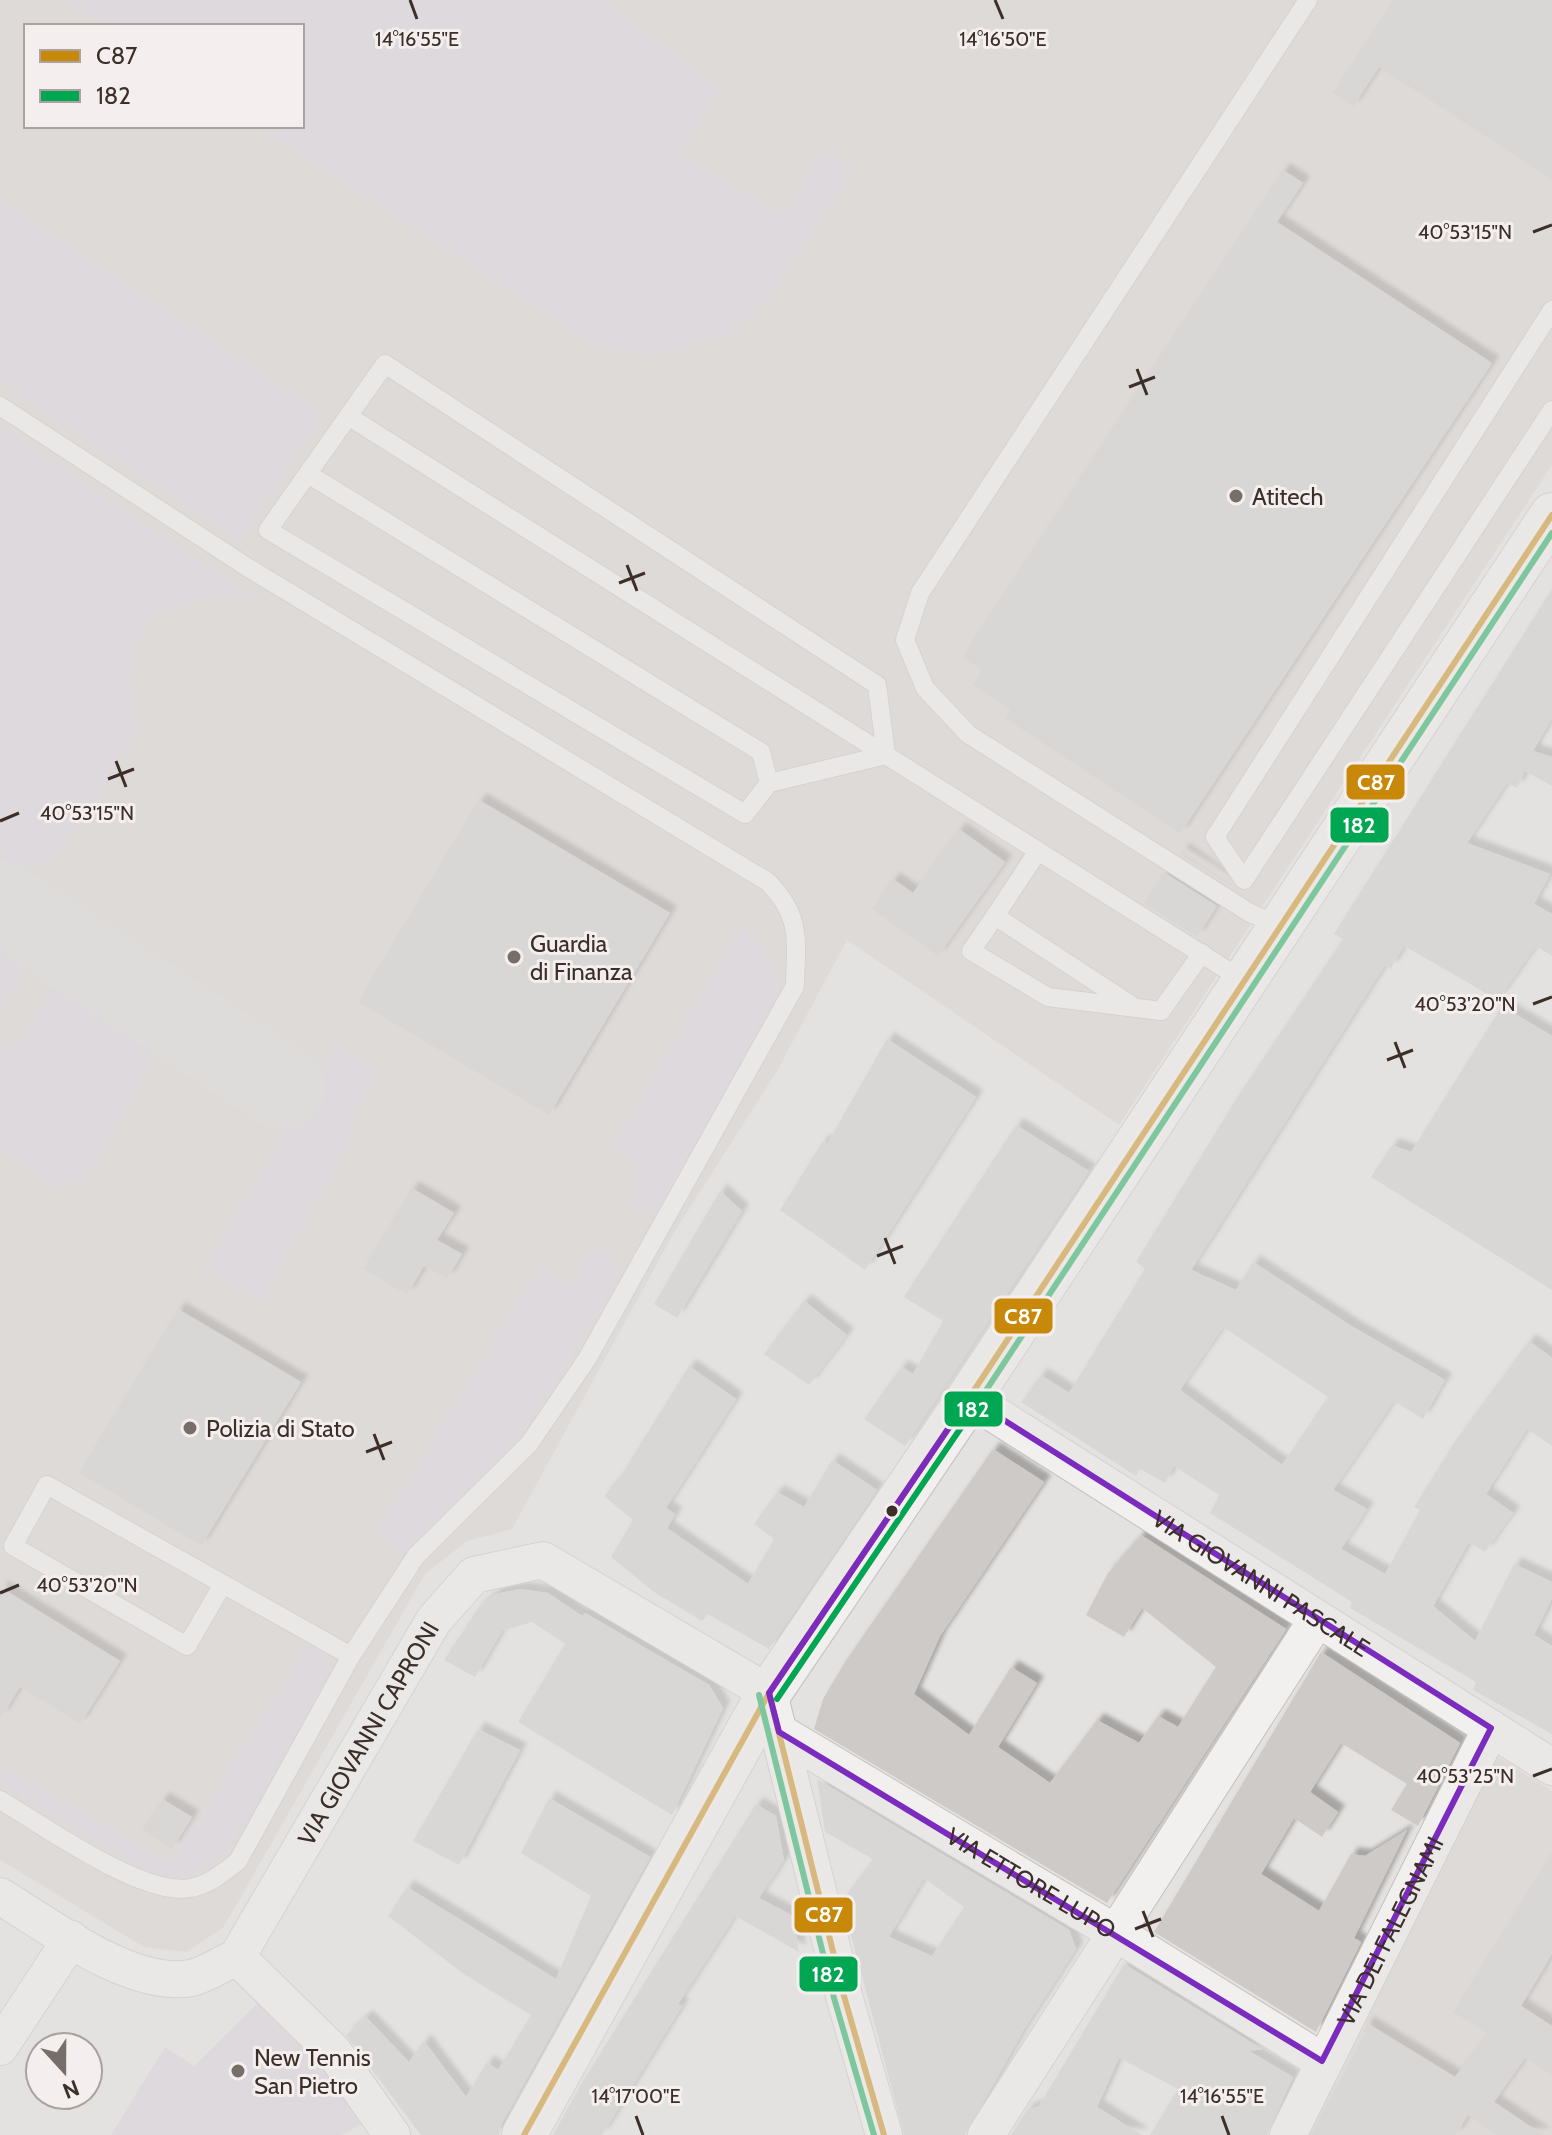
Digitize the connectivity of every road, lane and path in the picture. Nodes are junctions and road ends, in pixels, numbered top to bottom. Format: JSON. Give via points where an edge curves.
{"nodes":[{"id":1,"x":1308,"y":0,"type":"edge"},
{"id":2,"x":1552,"y":310,"type":"edge"},
{"id":3,"x":0,"y":406,"type":"edge"},
{"id":4,"x":1552,"y":410,"type":"edge"},
{"id":5,"x":348,"y":416,"type":"junction"},
{"id":6,"x":308,"y":474,"type":"junction"},
{"id":7,"x":1552,"y":515,"type":"edge"},
{"id":8,"x":886,"y":755,"type":"junction"},
{"id":9,"x":769,"y":783,"type":"junction"},
{"id":10,"x":1038,"y":851,"type":"junction"},
{"id":11,"x":1244,"y":880,"type":"junction"},
{"id":12,"x":995,"y":916,"type":"junction"},
{"id":13,"x":1265,"y":919,"type":"junction"},
{"id":14,"x":1202,"y":953,"type":"junction"},
{"id":15,"x":1246,"y":982,"type":"junction"},
{"id":16,"x":1136,"y":1008,"type":"junction"},
{"id":17,"x":969,"y":1398,"type":"junction"},
{"id":18,"x":223,"y":1584,"type":"junction"},
{"id":19,"x":1316,"y":1621,"type":"junction"},
{"id":20,"x":351,"y":1656,"type":"junction"},
{"id":21,"x":774,"y":1712,"type":"junction"},
{"id":22,"x":1491,"y":1728,"type":"junction"},
{"id":23,"x":1552,"y":1767,"type":"edge"},
{"id":24,"x":0,"y":1800,"type":"edge"},
{"id":25,"x":0,"y":1896,"type":"edge"},
{"id":26,"x":1116,"y":1933,"type":"junction"},
{"id":27,"x":71,"y":1939,"type":"junction"},
{"id":28,"x":237,"y":1957,"type":"junction"},
{"id":29,"x":0,"y":2047,"type":"edge"},
{"id":30,"x":1322,"y":2061,"type":"junction"},
{"id":31,"x":392,"y":2135,"type":"edge"},
{"id":32,"x":524,"y":2135,"type":"edge"},
{"id":33,"x":884,"y":2135,"type":"edge"},
{"id":34,"x":986,"y":2135,"type":"edge"},
{"id":35,"x":1288,"y":2135,"type":"edge"}],
"edges":[{"from":1,"to":13,"type":"lane","via":[[920,593],[905,640],[925,688],[968,734]]},
{"from":2,"to":11,"type":"lane","via":[[1215,837]]},
{"from":3,"to":20,"type":"lane","via":[[247,567],[768,882],[787,901],[797,935],[795,986],[587,1359],[529,1444],[416,1556]]},
{"from":4,"to":11,"type":"lane"},
{"from":5,"to":6,"type":"lane"},
{"from":5,"to":8,"type":"lane"},
{"from":5,"to":8,"type":"lane","via":[[385,364],[877,685]]},
{"from":6,"to":9,"type":"lane","via":[[761,752]]},
{"from":6,"to":9,"type":"lane","via":[[268,530],[745,814]]},
{"from":7,"to":13,"type":"street"},
{"from":8,"to":9,"type":"lane"},
{"from":8,"to":10,"type":"lane"},
{"from":10,"to":12,"type":"lane"},
{"from":10,"to":14,"type":"lane"},
{"from":11,"to":13,"type":"lane"},
{"from":12,"to":16,"type":"lane"},
{"from":12,"to":16,"type":"lane","via":[[971,951],[1048,997]]},
{"from":13,"to":15,"type":"street"},
{"from":14,"to":15,"type":"lane"},
{"from":14,"to":16,"type":"lane","via":[[1161,1011]]},
{"from":15,"to":17,"type":"street"},
{"from":17,"to":19,"type":"street","name":"VIA GIOVANNI PASCALE"},
{"from":17,"to":21,"type":"street"},
{"from":18,"to":18,"type":"lane","via":[[47,1485],[13,1546],[187,1646]]},
{"from":18,"to":20,"type":"lane"},
{"from":19,"to":22,"type":"street","name":"VIA GIOVANNI PASCALE"},
{"from":19,"to":26,"type":"street"},
{"from":20,"to":24,"type":"lane","via":[[253,1837],[238,1861],[216,1879],[189,1888],[161,1888],[132,1877]]},
{"from":21,"to":26,"type":"street","name":"VIA ETTORE LUPO"},
{"from":21,"to":28,"type":"street","name":"VIA GIOVANNI CAPRONI","via":[[543,1560],[474,1575],[434,1620]]},
{"from":21,"to":32,"type":"street"},
{"from":21,"to":33,"type":"street"},
{"from":22,"to":23,"type":"street","name":"VIA GIOVANNI PASCALE"},
{"from":22,"to":30,"type":"street","name":"VIA DEI FALEGNAMI"},
{"from":25,"to":27,"type":"street"},
{"from":26,"to":30,"type":"street","name":"VIA ETTORE LUPO"},
{"from":26,"to":34,"type":"street"},
{"from":27,"to":28,"type":"street","via":[[145,1977],[191,1978]]},
{"from":27,"to":29,"type":"street"},
{"from":28,"to":31,"type":"street","via":[[333,2051]]},
{"from":30,"to":35,"type":"street","name":"VIA DEI FALEGNAMI"}]}
